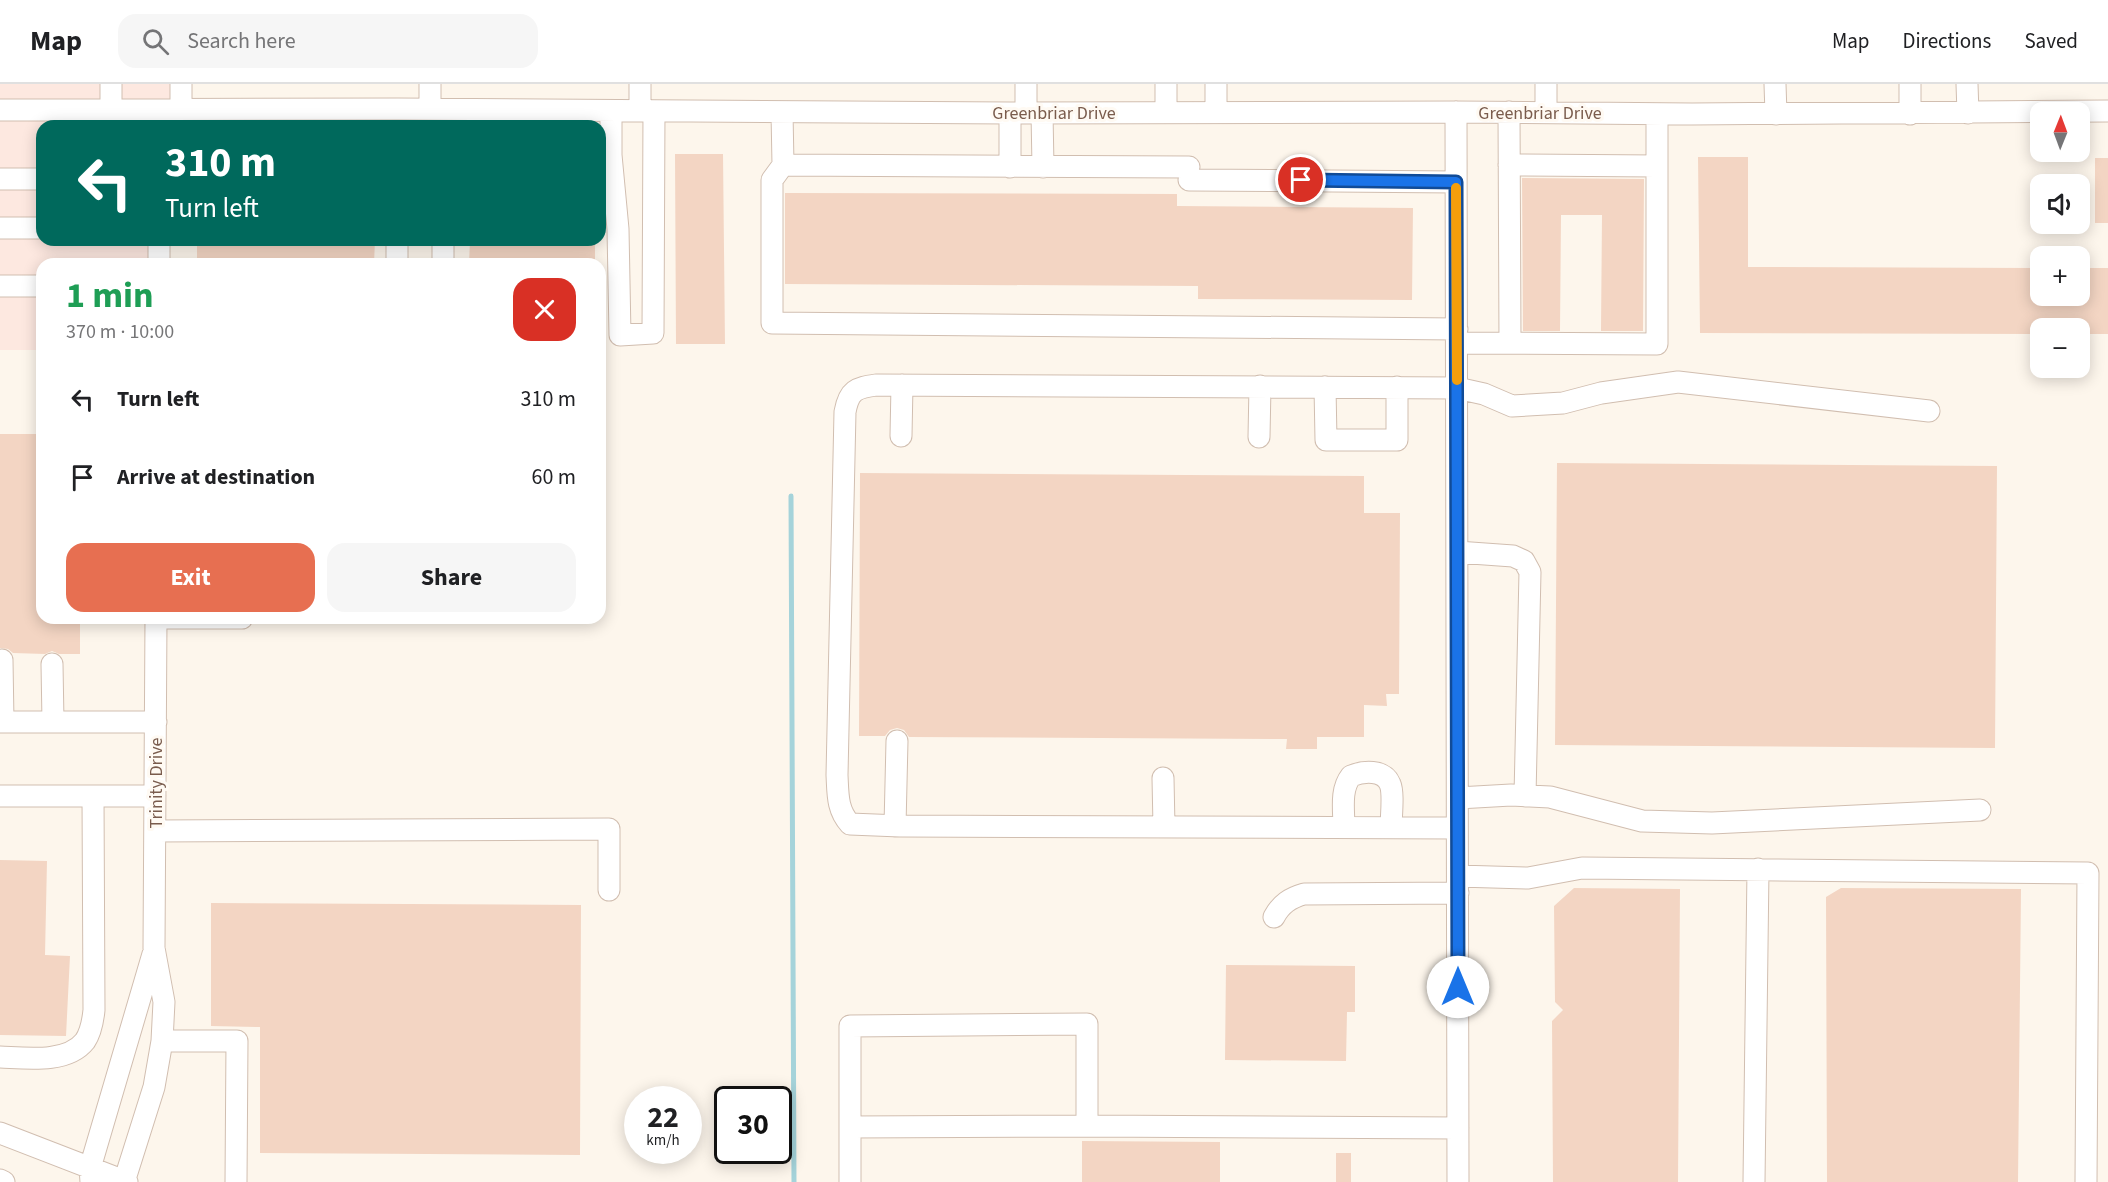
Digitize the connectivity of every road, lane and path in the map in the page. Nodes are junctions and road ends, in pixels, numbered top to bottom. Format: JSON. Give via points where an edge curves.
{"nodes":[{"id":1,"x":111,"y":84,"type":"edge"},
{"id":2,"x":182,"y":84,"type":"edge"},
{"id":3,"x":430,"y":84,"type":"edge"},
{"id":4,"x":640,"y":84,"type":"edge"},
{"id":5,"x":1026,"y":84,"type":"edge"},
{"id":6,"x":1166,"y":84,"type":"edge"},
{"id":7,"x":1216,"y":84,"type":"edge"},
{"id":8,"x":1546,"y":84,"type":"edge"},
{"id":9,"x":1775,"y":84,"type":"edge"},
{"id":10,"x":1910,"y":84,"type":"edge"},
{"id":11,"x":1966,"y":84,"type":"edge"},
{"id":12,"x":0,"y":110,"type":"edge"},
{"id":13,"x":111,"y":110,"type":"junction"},
{"id":14,"x":611,"y":111,"type":"junction"},
{"id":15,"x":647,"y":111,"type":"junction"},
{"id":16,"x":2108,"y":111,"type":"edge"},
{"id":17,"x":782,"y":112,"type":"junction"},
{"id":18,"x":1166,"y":112,"type":"junction"},
{"id":19,"x":1216,"y":112,"type":"junction"},
{"id":20,"x":1456,"y":112,"type":"junction"},
{"id":21,"x":1509,"y":112,"type":"junction"},
{"id":22,"x":1546,"y":112,"type":"junction"},
{"id":23,"x":1026,"y":113,"type":"junction"},
{"id":24,"x":1968,"y":113,"type":"junction"},
{"id":25,"x":1657,"y":114,"type":"junction"},
{"id":26,"x":1776,"y":114,"type":"junction"},
{"id":27,"x":1910,"y":114,"type":"junction"},
{"id":28,"x":438,"y":115,"type":"edge"},
{"id":29,"x":398,"y":117,"type":"edge"},
{"id":30,"x":180,"y":118,"type":"edge"},
{"id":31,"x":783,"y":165,"type":"junction"},
{"id":32,"x":1509,"y":165,"type":"junction"},
{"id":33,"x":1657,"y":166,"type":"junction"},
{"id":34,"x":1010,"y":167,"type":"junction"},
{"id":35,"x":1043,"y":167,"type":"junction"},
{"id":36,"x":0,"y":179,"type":"edge"},
{"id":37,"x":36,"y":179,"type":"edge"},
{"id":38,"x":1456,"y":182,"type":"junction"},
{"id":39,"x":0,"y":228,"type":"edge"},
{"id":40,"x":36,"y":228,"type":"edge"},
{"id":41,"x":0,"y":286,"type":"edge"},
{"id":42,"x":36,"y":286,"type":"edge"},
{"id":43,"x":1457,"y":336,"type":"junction"},
{"id":44,"x":1510,"y":343,"type":"junction"},
{"id":45,"x":902,"y":385,"type":"junction"},
{"id":46,"x":1260,"y":386,"type":"junction"},
{"id":47,"x":1325,"y":387,"type":"junction"},
{"id":48,"x":1397,"y":387,"type":"junction"},
{"id":49,"x":1457,"y":388,"type":"junction"},
{"id":50,"x":1929,"y":411,"type":"dead end"},
{"id":51,"x":902,"y":436,"type":"dead end"},
{"id":52,"x":1259,"y":437,"type":"dead end"},
{"id":53,"x":1457,"y":552,"type":"junction"},
{"id":54,"x":156,"y":624,"type":"edge"},
{"id":55,"x":2,"y":660,"type":"dead end"},
{"id":56,"x":52,"y":664,"type":"dead end"},
{"id":57,"x":2,"y":722,"type":"edge"},
{"id":58,"x":53,"y":722,"type":"junction"},
{"id":59,"x":156,"y":722,"type":"junction"},
{"id":60,"x":897,"y":741,"type":"dead end"},
{"id":61,"x":1163,"y":778,"type":"dead end"},
{"id":62,"x":0,"y":796,"type":"edge"},
{"id":63,"x":93,"y":796,"type":"junction"},
{"id":64,"x":155,"y":796,"type":"junction"},
{"id":65,"x":1525,"y":796,"type":"junction"},
{"id":66,"x":1458,"y":798,"type":"junction"},
{"id":67,"x":1980,"y":810,"type":"dead end"},
{"id":68,"x":895,"y":826,"type":"junction"},
{"id":69,"x":1164,"y":827,"type":"junction"},
{"id":70,"x":1344,"y":828,"type":"junction"},
{"id":71,"x":1391,"y":828,"type":"junction"},
{"id":72,"x":1458,"y":828,"type":"junction"},
{"id":73,"x":155,"y":831,"type":"junction"},
{"id":74,"x":1758,"y":869,"type":"junction"},
{"id":75,"x":1458,"y":884,"type":"junction"},
{"id":76,"x":609,"y":890,"type":"dead end"},
{"id":77,"x":1274,"y":917,"type":"dead end"},
{"id":78,"x":154,"y":948,"type":"junction"},
{"id":79,"x":162,"y":1041,"type":"junction"},
{"id":80,"x":0,"y":1057,"type":"edge"},
{"id":81,"x":1087,"y":1126,"type":"junction"},
{"id":82,"x":850,"y":1127,"type":"junction"},
{"id":83,"x":1458,"y":1128,"type":"junction"},
{"id":84,"x":0,"y":1133,"type":"edge"},
{"id":85,"x":91,"y":1175,"type":"edge"},
{"id":86,"x":0,"y":1180,"type":"edge"},
{"id":87,"x":4,"y":1182,"type":"edge"},
{"id":88,"x":125,"y":1182,"type":"edge"},
{"id":89,"x":236,"y":1182,"type":"edge"},
{"id":90,"x":850,"y":1182,"type":"edge"},
{"id":91,"x":1458,"y":1182,"type":"edge"},
{"id":92,"x":1754,"y":1182,"type":"edge"},
{"id":93,"x":2086,"y":1182,"type":"edge"}],
"edges":[{"from":1,"to":13,"type":"street"},
{"from":2,"to":30,"type":"street"},
{"from":3,"to":28,"type":"street"},
{"from":4,"to":15,"type":"street"},
{"from":5,"to":23,"type":"street"},
{"from":6,"to":18,"type":"street"},
{"from":7,"to":19,"type":"street"},
{"from":8,"to":22,"type":"street"},
{"from":9,"to":26,"type":"street"},
{"from":10,"to":27,"type":"street"},
{"from":11,"to":24,"type":"street"},
{"from":12,"to":13,"type":"street","name":"Greenbriar Drive"},
{"from":13,"to":30,"type":"street","name":"Greenbriar Drive"},
{"from":14,"to":15,"type":"street","name":"Greenbriar Drive"},
{"from":14,"to":15,"type":"street","via":[[620,335],[653,333]]},
{"from":14,"to":28,"type":"street","name":"Greenbriar Drive"},
{"from":15,"to":17,"type":"street","name":"Greenbriar Drive"},
{"from":16,"to":24,"type":"street","name":"Greenbriar Drive"},
{"from":17,"to":23,"type":"street","name":"Greenbriar Drive"},
{"from":17,"to":31,"type":"street"},
{"from":18,"to":19,"type":"street","name":"Greenbriar Drive"},
{"from":18,"to":23,"type":"street","name":"Greenbriar Drive"},
{"from":19,"to":20,"type":"street","name":"Greenbriar Drive"},
{"from":20,"to":21,"type":"street","name":"Greenbriar Drive"},
{"from":20,"to":38,"type":"street"},
{"from":21,"to":22,"type":"street","name":"Greenbriar Drive"},
{"from":21,"to":32,"type":"street"},
{"from":22,"to":25,"type":"street","name":"Greenbriar Drive"},
{"from":23,"to":34,"type":"street"},
{"from":23,"to":35,"type":"street"},
{"from":24,"to":27,"type":"street","name":"Greenbriar Drive"},
{"from":25,"to":26,"type":"street","name":"Greenbriar Drive"},
{"from":25,"to":33,"type":"street"},
{"from":26,"to":27,"type":"street","name":"Greenbriar Drive"},
{"from":28,"to":29,"type":"street","name":"Greenbriar Drive"},
{"from":29,"to":30,"type":"street","name":"Greenbriar Drive"},
{"from":31,"to":34,"type":"street"},
{"from":31,"to":43,"type":"street","via":[[772,180],[772,323]]},
{"from":32,"to":33,"type":"street"},
{"from":32,"to":44,"type":"street"},
{"from":33,"to":44,"type":"street","via":[[1657,344]]},
{"from":34,"to":35,"type":"street"},
{"from":35,"to":38,"type":"street"},
{"from":36,"to":37,"type":"street"},
{"from":38,"to":43,"type":"street"},
{"from":39,"to":40,"type":"street"},
{"from":41,"to":42,"type":"street"},
{"from":43,"to":44,"type":"street"},
{"from":43,"to":49,"type":"street"},
{"from":45,"to":46,"type":"street"},
{"from":45,"to":51,"type":"street"},
{"from":45,"to":68,"type":"street","via":[[858,388],[847,398],[837,775],[839,807],[850,824]]},
{"from":46,"to":47,"type":"street"},
{"from":46,"to":52,"type":"street"},
{"from":47,"to":48,"type":"street"},
{"from":47,"to":48,"type":"street","via":[[1326,440],[1397,440]]},
{"from":48,"to":49,"type":"street"},
{"from":49,"to":50,"type":"street","via":[[1512,406],[1563,403],[1601,393],[1678,382]]},
{"from":49,"to":53,"type":"street"},
{"from":53,"to":65,"type":"street","via":[[1513,556],[1524,561],[1530,572]]},
{"from":53,"to":66,"type":"street"},
{"from":54,"to":59,"type":"street","name":"Trinity Drive"},
{"from":55,"to":57,"type":"street"},
{"from":56,"to":58,"type":"street"},
{"from":57,"to":58,"type":"street"},
{"from":58,"to":59,"type":"street"},
{"from":59,"to":64,"type":"street","name":"Trinity Drive"},
{"from":60,"to":68,"type":"street"},
{"from":61,"to":69,"type":"street"},
{"from":62,"to":63,"type":"street"},
{"from":63,"to":64,"type":"street"},
{"from":63,"to":80,"type":"street","via":[[92,1027],[74,1051],[40,1058]]},
{"from":64,"to":73,"type":"street","name":"Trinity Drive"},
{"from":65,"to":66,"type":"street"},
{"from":65,"to":67,"type":"street","via":[[1550,797],[1642,821],[1712,823]]},
{"from":66,"to":72,"type":"street"},
{"from":68,"to":69,"type":"street"},
{"from":69,"to":70,"type":"street"},
{"from":70,"to":71,"type":"street"},
{"from":70,"to":71,"type":"street","via":[[1346,783],[1351,776],[1368,772],[1377,773],[1390,784]]},
{"from":71,"to":72,"type":"street"},
{"from":72,"to":75,"type":"street"},
{"from":73,"to":76,"type":"street","via":[[609,829]]},
{"from":73,"to":78,"type":"street","name":"Trinity Drive"},
{"from":74,"to":75,"type":"street","via":[[1582,868]]},
{"from":74,"to":92,"type":"street"},
{"from":74,"to":93,"type":"street","via":[[2088,873]]},
{"from":75,"to":77,"type":"street","via":[[1304,894],[1292,897],[1278,908]]},
{"from":75,"to":83,"type":"street"},
{"from":78,"to":79,"type":"street","name":"Trinity Drive","via":[[164,1002]]},
{"from":78,"to":85,"type":"street","name":"Trinity Drive"},
{"from":79,"to":88,"type":"street","name":"Trinity Drive","via":[[154,1087]]},
{"from":79,"to":89,"type":"street","via":[[237,1041]]},
{"from":81,"to":82,"type":"street"},
{"from":81,"to":82,"type":"street","via":[[1086,1024],[850,1026]]},
{"from":81,"to":83,"type":"street"},
{"from":82,"to":90,"type":"street"},
{"from":83,"to":91,"type":"street"},
{"from":84,"to":85,"type":"street"},
{"from":85,"to":88,"type":"street"},
{"from":86,"to":87,"type":"street"}]}
